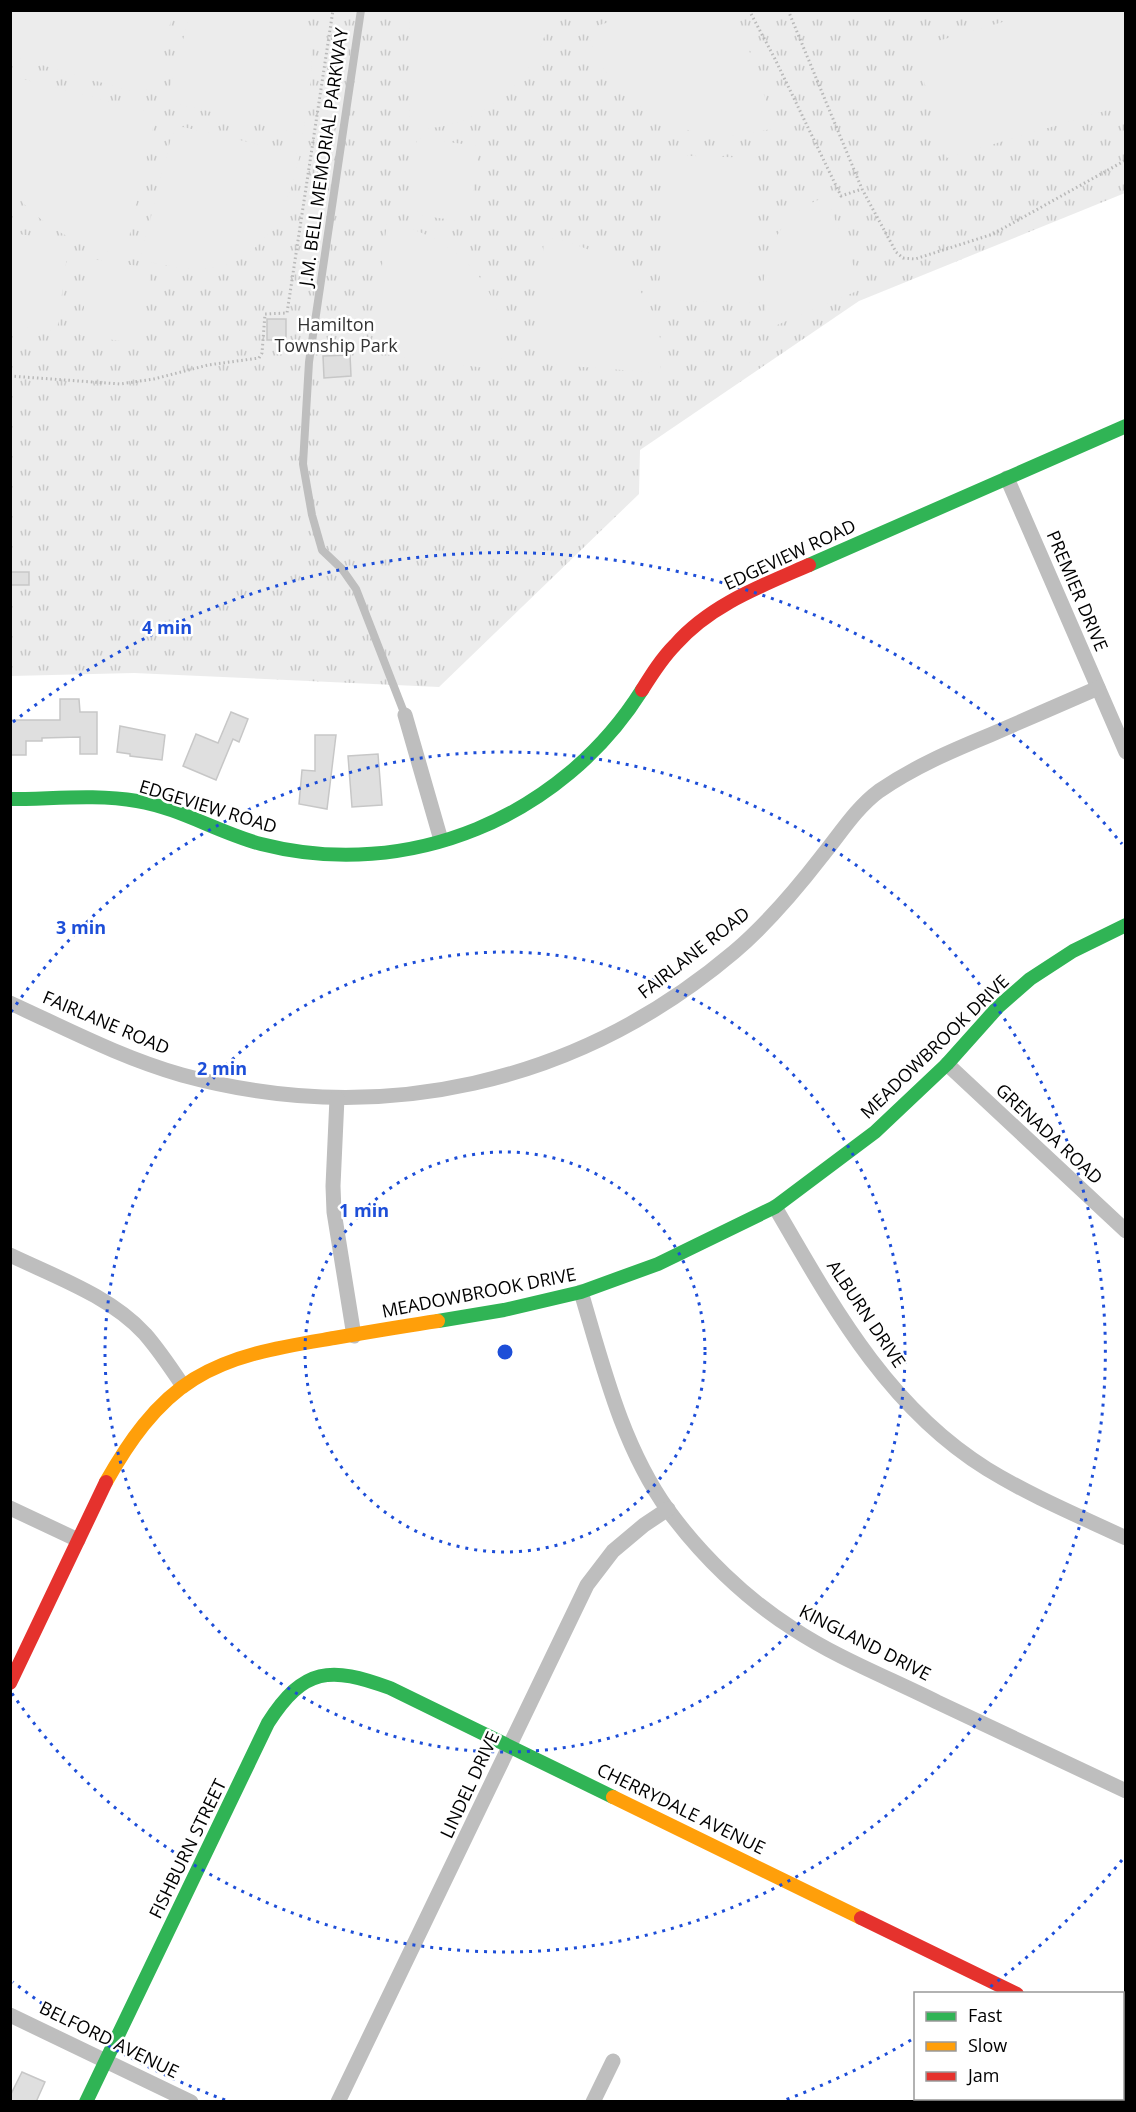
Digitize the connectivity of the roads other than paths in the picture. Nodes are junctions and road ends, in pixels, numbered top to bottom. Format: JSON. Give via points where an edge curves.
{"nodes":[{"id":1,"x":361,"y":10,"type":"edge"},
{"id":2,"x":1125,"y":426,"type":"edge"},
{"id":3,"x":1007,"y":478,"type":"junction"},
{"id":4,"x":1098,"y":688,"type":"junction"},
{"id":5,"x":405,"y":715,"type":"joint"},
{"id":6,"x":1125,"y":752,"type":"edge"},
{"id":7,"x":10,"y":799,"type":"edge"},
{"id":8,"x":441,"y":840,"type":"junction"},
{"id":9,"x":1125,"y":925,"type":"edge"},
{"id":10,"x":10,"y":1003,"type":"edge"},
{"id":11,"x":946,"y":1064,"type":"junction"},
{"id":12,"x":336,"y":1098,"type":"junction"},
{"id":13,"x":774,"y":1207,"type":"junction"},
{"id":14,"x":1125,"y":1231,"type":"edge"},
{"id":15,"x":10,"y":1255,"type":"edge"},
{"id":16,"x":581,"y":1292,"type":"junction"},
{"id":17,"x":354,"y":1336,"type":"junction"},
{"id":18,"x":183,"y":1386,"type":"junction"},
{"id":19,"x":10,"y":1508,"type":"edge"},
{"id":20,"x":668,"y":1509,"type":"junction"},
{"id":21,"x":1125,"y":1538,"type":"edge"},
{"id":22,"x":78,"y":1540,"type":"junction"},
{"id":23,"x":324,"y":1674,"type":"joint"},
{"id":24,"x":10,"y":1683,"type":"edge"},
{"id":25,"x":510,"y":1746,"type":"junction"},
{"id":26,"x":1125,"y":1791,"type":"edge"},
{"id":27,"x":1013,"y":1992,"type":"edge"},
{"id":28,"x":10,"y":2015,"type":"edge"},
{"id":29,"x":106,"y":2060,"type":"junction"},
{"id":30,"x":613,"y":2061,"type":"dead end"},
{"id":31,"x":86,"y":2102,"type":"edge"},
{"id":32,"x":191,"y":2102,"type":"edge"},
{"id":33,"x":338,"y":2102,"type":"edge"},
{"id":34,"x":593,"y":2102,"type":"edge"}],
"edges":[{"from":1,"to":5,"type":"lane","name":"J.M. BELL MEMORIAL PARKWAY","via":[[309,362],[303,464],[322,550],[356,589]]},
{"from":2,"to":3,"type":"street","name":"EDGEVIEW ROAD"},
{"from":3,"to":4,"type":"street","name":"PREMIER DRIVE"},
{"from":3,"to":8,"type":"street","name":"EDGEVIEW ROAD","via":[[743,594],[710,614],[682,636],[661,661],[620,723],[551,789],[509,815]]},
{"from":4,"to":6,"type":"street","name":"PREMIER DRIVE"},
{"from":4,"to":12,"type":"street","name":"FAIRLANE ROAD","via":[[935,758],[884,788],[857,811],[787,901],[759,930],[688,987],[633,1023],[562,1056],[480,1082],[436,1091]]},
{"from":5,"to":8,"type":"street"},
{"from":7,"to":8,"type":"street","name":"EDGEVIEW ROAD","via":[[140,802],[232,835],[296,851],[366,854]]},
{"from":9,"to":11,"type":"street","name":"MEADOWBROOK DRIVE","via":[[1073,951],[1030,979],[998,1007]]},
{"from":10,"to":12,"type":"street","name":"FAIRLANE ROAD","via":[[110,1049],[180,1074],[270,1093]]},
{"from":11,"to":13,"type":"street","name":"MEADOWBROOK DRIVE","via":[[875,1132]]},
{"from":11,"to":14,"type":"street","name":"GRENADA ROAD"},
{"from":12,"to":17,"type":"street","via":[[334,1212]]},
{"from":13,"to":16,"type":"street","name":"MEADOWBROOK DRIVE","via":[[658,1264]]},
{"from":13,"to":21,"type":"street","name":"ALBURN DRIVE","via":[[857,1342],[928,1424],[1013,1485]]},
{"from":15,"to":18,"type":"street","via":[[90,1293],[123,1314],[144,1333]]},
{"from":16,"to":17,"type":"street","name":"MEADOWBROOK DRIVE","via":[[504,1310]]},
{"from":16,"to":20,"type":"street","name":"KINGLAND DRIVE","via":[[620,1418]]},
{"from":17,"to":18,"type":"street","name":"MEADOWBROOK DRIVE","via":[[257,1353],[218,1367]]},
{"from":18,"to":22,"type":"street","name":"MEADOWBROOK DRIVE","via":[[148,1419],[127,1446]]},
{"from":19,"to":22,"type":"street"},
{"from":20,"to":25,"type":"street","name":"LINDEL DRIVE","via":[[613,1551],[593,1576]]},
{"from":20,"to":26,"type":"street","name":"KINGLAND DRIVE","via":[[711,1560],[792,1628],[841,1656]]},
{"from":22,"to":24,"type":"street","name":"MEADOWBROOK DRIVE"},
{"from":23,"to":25,"type":"street","name":"CHERRYDALE AVENUE","via":[[364,1677]]},
{"from":23,"to":29,"type":"street","name":"FISHBURN STREET","via":[[305,1681],[285,1697],[268,1723]]},
{"from":25,"to":27,"type":"street","name":"CHERRYDALE AVENUE"},
{"from":25,"to":33,"type":"street","name":"LINDEL DRIVE"},
{"from":28,"to":29,"type":"street","name":"BELFORD AVENUE"},
{"from":29,"to":31,"type":"street","name":"FISHBURN STREET"},
{"from":29,"to":32,"type":"street","name":"BELFORD AVENUE"},
{"from":30,"to":34,"type":"street"}]}
